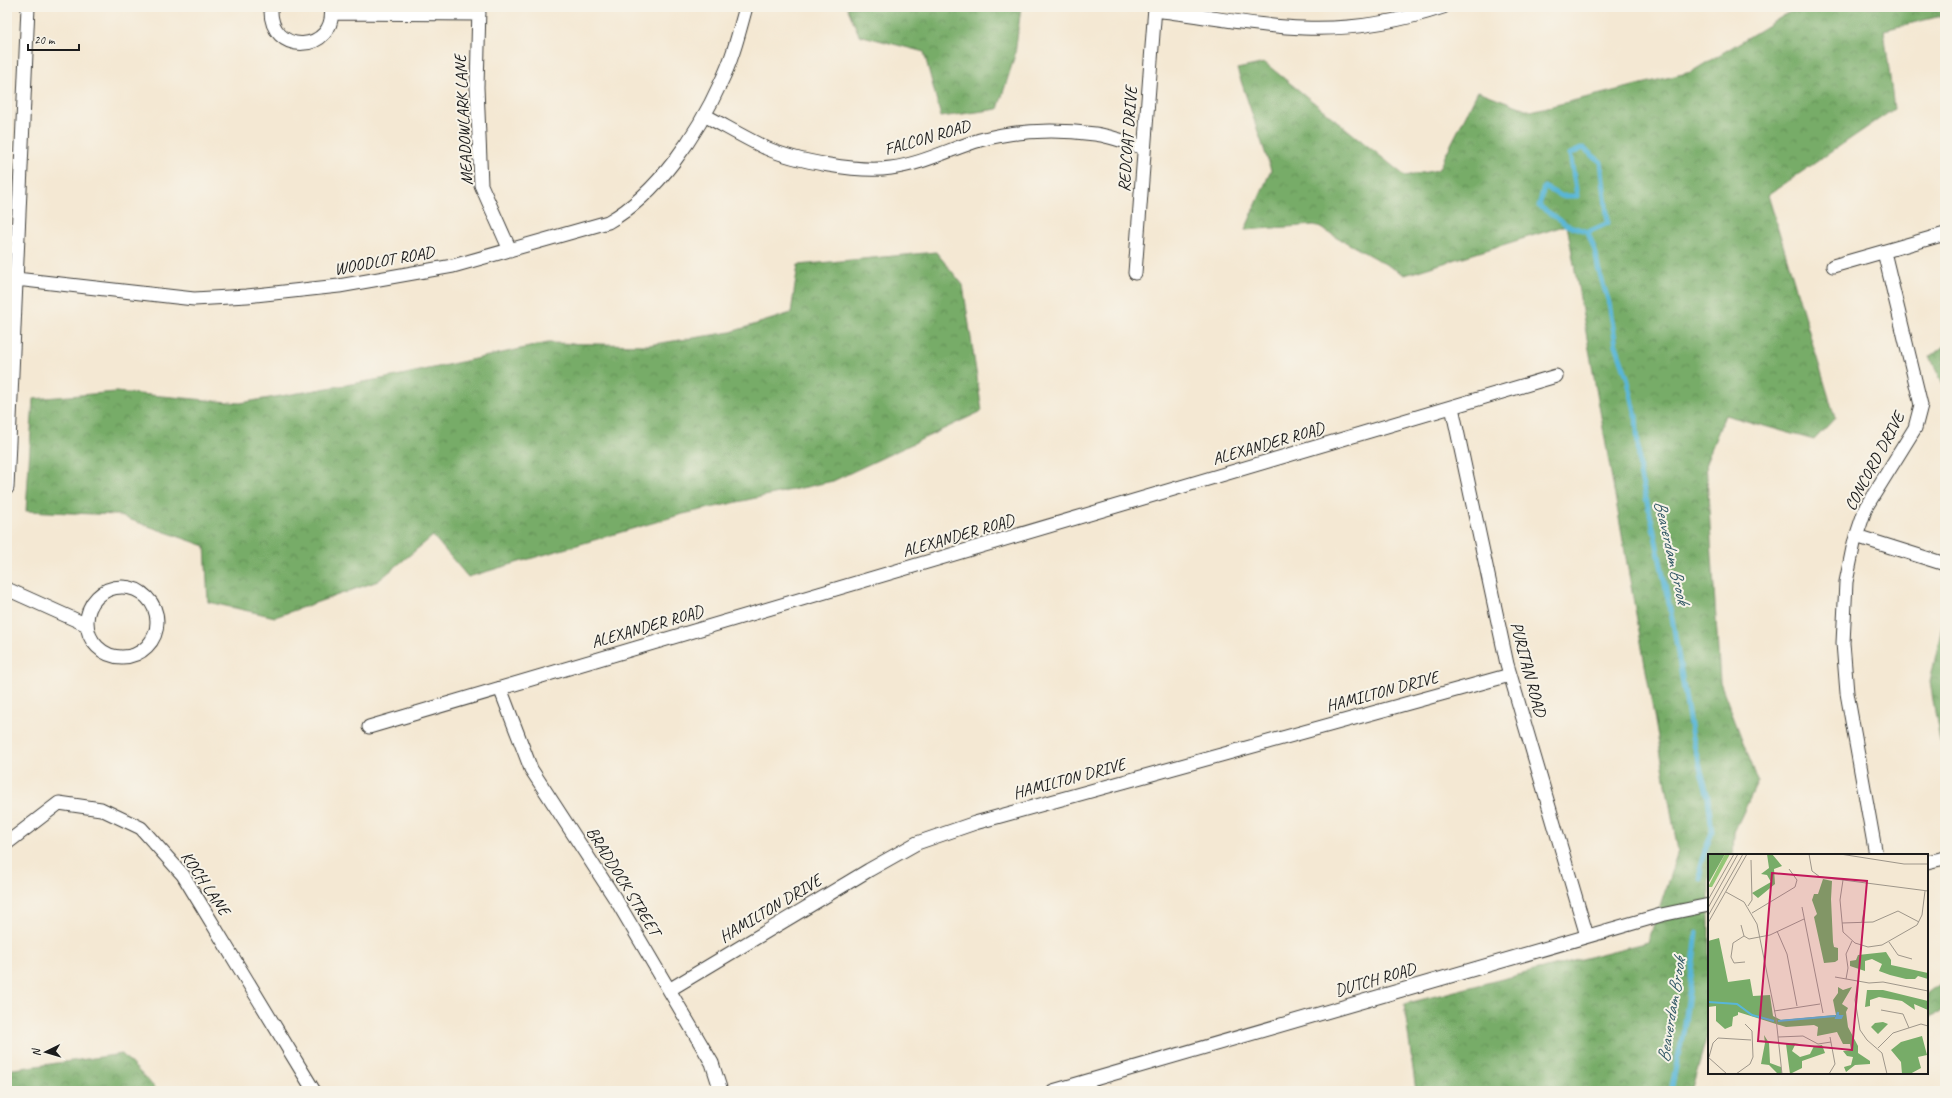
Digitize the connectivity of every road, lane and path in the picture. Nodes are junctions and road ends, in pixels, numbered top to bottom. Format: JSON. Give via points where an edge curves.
{"nodes":[{"id":1,"x":28,"y":7,"type":"edge"},
{"id":2,"x":271,"y":7,"type":"edge"},
{"id":3,"x":746,"y":7,"type":"edge"},
{"id":4,"x":1443,"y":7,"type":"edge"},
{"id":5,"x":1155,"y":9,"type":"edge"},
{"id":6,"x":332,"y":10,"type":"edge"},
{"id":7,"x":479,"y":10,"type":"edge"},
{"id":8,"x":704,"y":115,"type":"junction"},
{"id":9,"x":1144,"y":148,"type":"junction"},
{"id":10,"x":1945,"y":234,"type":"edge"},
{"id":11,"x":510,"y":250,"type":"junction"},
{"id":12,"x":1884,"y":252,"type":"junction"},
{"id":13,"x":1833,"y":266,"type":"dead end"},
{"id":14,"x":1135,"y":273,"type":"dead end"},
{"id":15,"x":16,"y":279,"type":"junction"},
{"id":16,"x":1556,"y":376,"type":"dead end"},
{"id":17,"x":1452,"y":407,"type":"junction"},
{"id":18,"x":7,"y":488,"type":"edge"},
{"id":19,"x":1856,"y":536,"type":"junction"},
{"id":20,"x":1945,"y":564,"type":"edge"},
{"id":21,"x":7,"y":589,"type":"edge"},
{"id":22,"x":87,"y":625,"type":"junction"},
{"id":23,"x":1510,"y":675,"type":"junction"},
{"id":24,"x":500,"y":688,"type":"junction"},
{"id":25,"x":369,"y":727,"type":"dead end"},
{"id":26,"x":7,"y":843,"type":"edge"},
{"id":27,"x":1876,"y":854,"type":"edge"},
{"id":28,"x":1945,"y":858,"type":"edge"},
{"id":29,"x":1928,"y":862,"type":"edge"},
{"id":30,"x":1708,"y":905,"type":"edge"},
{"id":31,"x":1587,"y":936,"type":"junction"},
{"id":32,"x":669,"y":990,"type":"junction"},
{"id":33,"x":314,"y":1091,"type":"edge"},
{"id":34,"x":721,"y":1091,"type":"edge"},
{"id":35,"x":1053,"y":1091,"type":"edge"}],
"edges":[{"from":1,"to":15,"type":"street"},
{"from":2,"to":6,"type":"street","via":[[273,25],[278,33],[288,41],[298,44],[316,40],[324,34],[329,26]]},
{"from":3,"to":8,"type":"street","name":"WOODLOT ROAD","via":[[722,82]]},
{"from":4,"to":5,"type":"street","via":[[1383,23],[1316,28]]},
{"from":5,"to":9,"type":"street","name":"REDCOAT DRIVE"},
{"from":6,"to":7,"type":"street"},
{"from":7,"to":11,"type":"street","name":"MEADOWLARK LANE","via":[[477,87],[481,185]]},
{"from":8,"to":9,"type":"street","name":"FALCON ROAD","via":[[767,148],[799,158],[856,169],[891,168],[981,140],[1018,133],[1054,131],[1096,134]]},
{"from":8,"to":11,"type":"street","name":"WOODLOT ROAD","via":[[681,152],[626,212],[608,222]]},
{"from":9,"to":14,"type":"street","name":"REDCOAT DRIVE"},
{"from":10,"to":12,"type":"street"},
{"from":11,"to":15,"type":"street","name":"WOODLOT ROAD","via":[[453,266],[370,281],[248,296],[194,299]]},
{"from":12,"to":13,"type":"street"},
{"from":12,"to":19,"type":"street","name":"CONCORD DRIVE","via":[[1921,405],[1915,428],[1866,507]]},
{"from":15,"to":18,"type":"street"},
{"from":16,"to":17,"type":"street","name":"ALEXANDER ROAD"},
{"from":17,"to":23,"type":"street","name":"PURITAN ROAD"},
{"from":17,"to":24,"type":"street","name":"ALEXANDER ROAD"},
{"from":19,"to":20,"type":"street"},
{"from":19,"to":27,"type":"street","name":"CONCORD DRIVE","via":[[1846,582],[1843,643],[1847,693]]},
{"from":21,"to":22,"type":"street"},
{"from":22,"to":22,"type":"street","via":[[90,635],[100,648],[114,656],[125,657],[136,654],[152,640],[157,619],[154,608],[140,592],[119,587],[105,591],[96,598],[90,607]]},
{"from":23,"to":31,"type":"street","name":"PURITAN ROAD"},
{"from":23,"to":32,"type":"street","name":"HAMILTON DRIVE","via":[[975,822],[917,843]]},
{"from":24,"to":25,"type":"street","name":"ALEXANDER ROAD"},
{"from":24,"to":32,"type":"street","name":"BRADDOCK STREET","via":[[531,769],[618,903]]},
{"from":26,"to":33,"type":"street","name":"KOCH LANE","via":[[59,804],[101,809],[141,828],[183,875]]},
{"from":28,"to":29,"type":"street"},
{"from":30,"to":31,"type":"street","name":"DUTCH ROAD","via":[[1661,915]]},
{"from":31,"to":35,"type":"street","name":"DUTCH ROAD"},
{"from":32,"to":34,"type":"street","name":"BRADDOCK STREET","via":[[712,1063]]}]}
